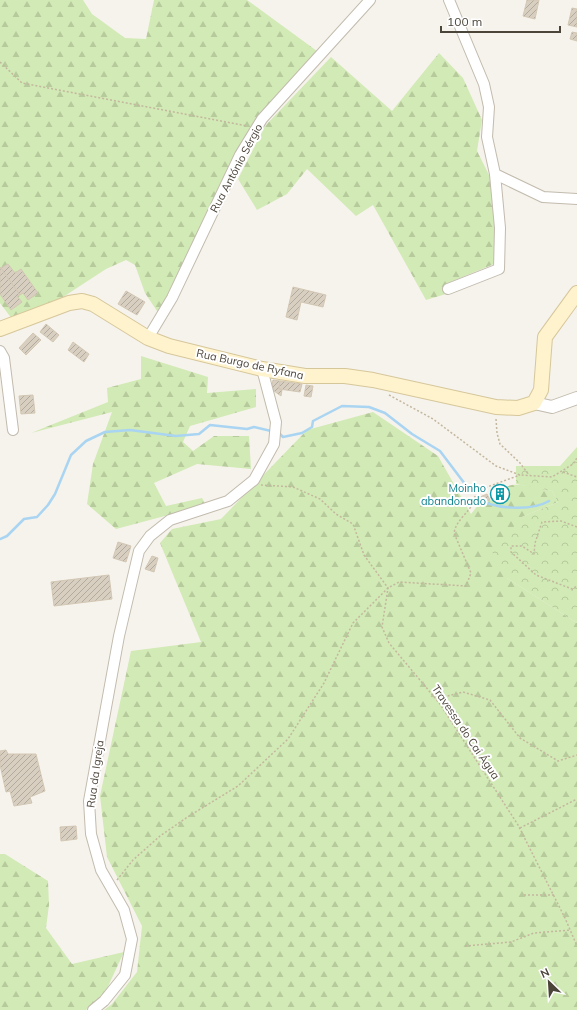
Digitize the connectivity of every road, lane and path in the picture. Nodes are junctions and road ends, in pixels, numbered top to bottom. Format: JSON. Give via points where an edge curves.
{"nodes":[{"id":1,"x":370,"y":0,"type":"edge"},
{"id":2,"x":449,"y":0,"type":"edge"},
{"id":3,"x":0,"y":62,"type":"edge"},
{"id":4,"x":256,"y":128,"type":"junction"},
{"id":5,"x":495,"y":174,"type":"junction"},
{"id":6,"x":577,"y":199,"type":"edge"},
{"id":7,"x":448,"y":289,"type":"dead end"},
{"id":8,"x":577,"y":292,"type":"edge"},
{"id":9,"x":0,"y":329,"type":"edge"},
{"id":10,"x":148,"y":338,"type":"junction"},
{"id":11,"x":0,"y":351,"type":"edge"},
{"id":12,"x":262,"y":369,"type":"junction"},
{"id":13,"x":388,"y":394,"type":"dead end"},
{"id":14,"x":577,"y":398,"type":"edge"},
{"id":15,"x":534,"y":403,"type":"junction"},
{"id":16,"x":496,"y":407,"type":"junction"},
{"id":17,"x":13,"y":430,"type":"dead end"},
{"id":18,"x":577,"y":458,"type":"edge"},
{"id":19,"x":562,"y":472,"type":"junction"},
{"id":20,"x":520,"y":475,"type":"junction"},
{"id":21,"x":530,"y":476,"type":"junction"},
{"id":22,"x":577,"y":477,"type":"edge"},
{"id":23,"x":254,"y":479,"type":"junction"},
{"id":24,"x":577,"y":527,"type":"edge"},
{"id":25,"x":577,"y":586,"type":"edge"},
{"id":26,"x":388,"y":588,"type":"junction"},
{"id":27,"x":436,"y":699,"type":"junction"},
{"id":28,"x":577,"y":755,"type":"edge"},
{"id":29,"x":577,"y":799,"type":"edge"},
{"id":30,"x":519,"y":828,"type":"junction"},
{"id":31,"x":111,"y":887,"type":"junction"},
{"id":32,"x":524,"y":895,"type":"dead end"},
{"id":33,"x":554,"y":895,"type":"junction"},
{"id":34,"x":570,"y":930,"type":"junction"},
{"id":35,"x":465,"y":946,"type":"dead end"},
{"id":36,"x":577,"y":946,"type":"edge"},
{"id":37,"x":93,"y":1010,"type":"edge"}],
"edges":[{"from":1,"to":4,"type":"street","name":"Rua António Sérgio"},
{"from":2,"to":5,"type":"street","via":[[484,84],[489,107],[487,137]]},
{"from":3,"to":4,"type":"path","via":[[22,83]]},
{"from":4,"to":10,"type":"street","name":"Rua António Sérgio","via":[[240,155],[172,298]]},
{"from":5,"to":6,"type":"street","via":[[542,197]]},
{"from":5,"to":7,"type":"street","via":[[500,228],[499,269]]},
{"from":8,"to":15,"type":"main road","via":[[546,337],[541,390]]},
{"from":9,"to":10,"type":"main road","name":"Rua Burgo de Ryfana","via":[[82,301],[93,304]]},
{"from":10,"to":12,"type":"main road","name":"Rua Burgo de Ryfana","via":[[169,346]]},
{"from":11,"to":17,"type":"street","via":[[4,358]]},
{"from":12,"to":16,"type":"main road","name":"Rua Burgo de Ryfana","via":[[306,376],[359,378]]},
{"from":12,"to":23,"type":"street","via":[[276,422],[274,444]]},
{"from":13,"to":20,"type":"path","via":[[433,419],[496,466]]},
{"from":14,"to":15,"type":"street","via":[[552,407]]},
{"from":15,"to":16,"type":"main road","name":"Rua Burgo de Ryfana","via":[[518,408]]},
{"from":16,"to":21,"type":"path","via":[[500,444]]},
{"from":18,"to":19,"type":"path"},
{"from":19,"to":21,"type":"path","via":[[552,477]]},
{"from":19,"to":22,"type":"path"},
{"from":20,"to":21,"type":"path"},
{"from":20,"to":26,"type":"path","via":[[479,490],[455,526],[454,533],[471,573],[466,586],[399,582]]},
{"from":23,"to":26,"type":"path","via":[[261,485],[293,487],[320,499],[336,514],[353,524],[364,555]]},
{"from":23,"to":31,"type":"street","name":"Rua da Igreja","via":[[228,501],[170,520],[150,536],[139,551],[89,801],[91,834],[102,870]]},
{"from":24,"to":25,"type":"path","via":[[561,521],[542,522],[534,554],[522,546],[511,546],[510,552],[536,576],[572,589]]},
{"from":26,"to":27,"type":"path","name":"Travessa do Cai Água","via":[[382,627],[389,643]]},
{"from":26,"to":31,"type":"path","via":[[353,623],[324,683],[288,739],[238,786],[160,836],[133,860]]},
{"from":27,"to":28,"type":"path","via":[[463,692],[490,700],[520,738],[558,761]]},
{"from":27,"to":30,"type":"path","name":"Travessa do Cai Água"},
{"from":29,"to":30,"type":"path"},
{"from":30,"to":33,"type":"path","name":"Travessa do Cai Água"},
{"from":31,"to":37,"type":"street","name":"Rua da Igreja","via":[[124,910],[132,939],[125,975],[104,1001]]},
{"from":32,"to":33,"type":"path"},
{"from":33,"to":34,"type":"path","name":"Travessa do Cai Água"},
{"from":34,"to":35,"type":"path","via":[[534,933],[511,942]]},
{"from":34,"to":36,"type":"path","name":"Travessa do Cai Água"}]}
